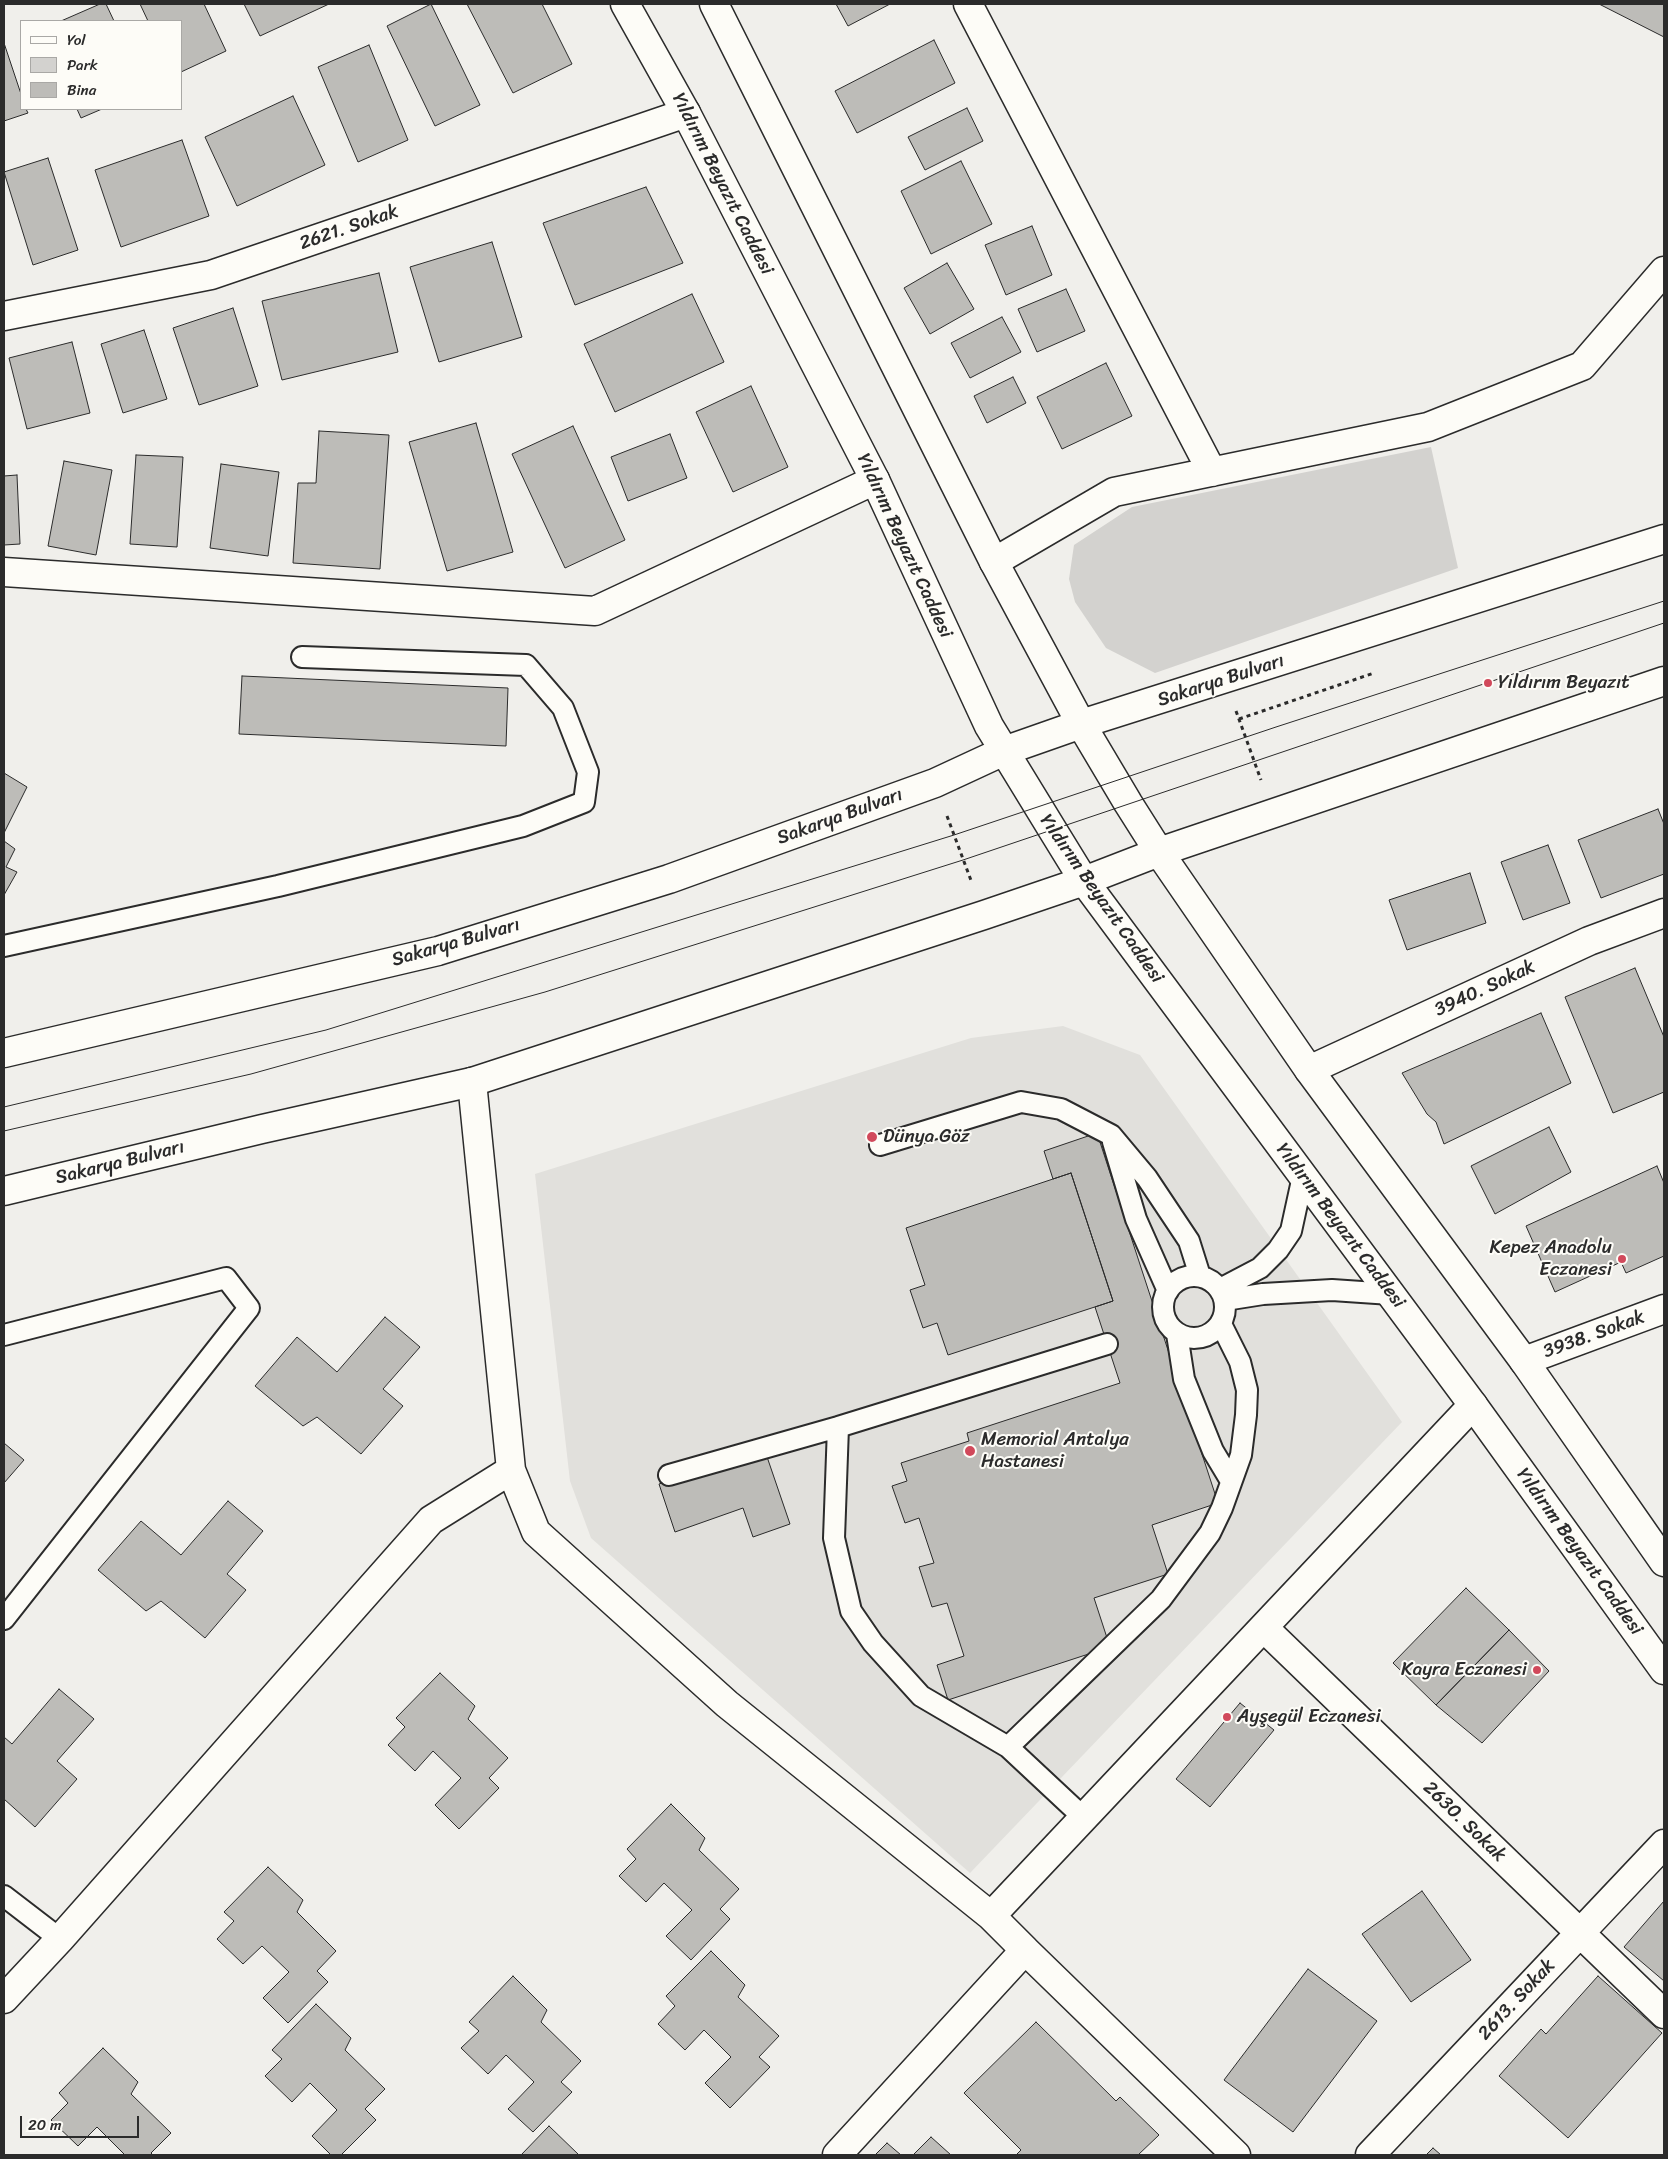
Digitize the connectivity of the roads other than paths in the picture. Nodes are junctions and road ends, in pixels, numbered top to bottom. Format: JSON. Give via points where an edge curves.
{"nodes":[{"id":1,"x":625,"y":4,"type":"edge"},
{"id":2,"x":714,"y":4,"type":"edge"},
{"id":3,"x":968,"y":4,"type":"edge"},
{"id":4,"x":686,"y":112,"type":"junction"},
{"id":5,"x":1664,"y":271,"type":"edge"},
{"id":6,"x":4,"y":316,"type":"edge"},
{"id":7,"x":1212,"y":472,"type":"junction"},
{"id":8,"x":874,"y":480,"type":"junction"},
{"id":9,"x":1664,"y":539,"type":"edge"},
{"id":10,"x":994,"y":562,"type":"junction"},
{"id":11,"x":4,"y":572,"type":"edge"},
{"id":12,"x":302,"y":657,"type":"dead end"},
{"id":13,"x":1664,"y":681,"type":"edge"},
{"id":14,"x":1080,"y":724,"type":"junction"},
{"id":15,"x":1004,"y":751,"type":"junction"},
{"id":16,"x":1159,"y":852,"type":"junction"},
{"id":17,"x":1084,"y":881,"type":"junction"},
{"id":18,"x":1664,"y":913,"type":"edge"},
{"id":19,"x":4,"y":946,"type":"edge"},
{"id":20,"x":4,"y":1053,"type":"edge"},
{"id":21,"x":1309,"y":1070,"type":"junction"},
{"id":22,"x":472,"y":1082,"type":"junction"},
{"id":23,"x":1110,"y":1135,"type":"junction"},
{"id":24,"x":880,"y":1144,"type":"dead end"},
{"id":25,"x":1303,"y":1176,"type":"junction"},
{"id":26,"x":4,"y":1191,"type":"edge"},
{"id":27,"x":1200,"y":1276,"type":"junction"},
{"id":28,"x":1168,"y":1291,"type":"junction"},
{"id":29,"x":1391,"y":1294,"type":"junction"},
{"id":30,"x":1222,"y":1295,"type":"junction"},
{"id":31,"x":1664,"y":1309,"type":"edge"},
{"id":32,"x":1221,"y":1324,"type":"junction"},
{"id":33,"x":1169,"y":1329,"type":"junction"},
{"id":34,"x":4,"y":1335,"type":"edge"},
{"id":35,"x":1107,"y":1344,"type":"dead end"},
{"id":36,"x":1524,"y":1361,"type":"junction"},
{"id":37,"x":1473,"y":1405,"type":"junction"},
{"id":38,"x":838,"y":1427,"type":"junction"},
{"id":39,"x":511,"y":1470,"type":"junction"},
{"id":40,"x":669,"y":1475,"type":"dead end"},
{"id":41,"x":1231,"y":1481,"type":"junction"},
{"id":42,"x":1664,"y":1562,"type":"edge"},
{"id":43,"x":4,"y":1620,"type":"edge"},
{"id":44,"x":1264,"y":1628,"type":"junction"},
{"id":45,"x":1664,"y":1670,"type":"edge"},
{"id":46,"x":1008,"y":1747,"type":"junction"},
{"id":47,"x":1084,"y":1818,"type":"junction"},
{"id":48,"x":1664,"y":1844,"type":"edge"},
{"id":49,"x":4,"y":1896,"type":"edge"},
{"id":50,"x":992,"y":1916,"type":"junction"},
{"id":51,"x":1580,"y":1934,"type":"junction"},
{"id":52,"x":60,"y":1939,"type":"junction"},
{"id":53,"x":1025,"y":1950,"type":"junction"},
{"id":54,"x":4,"y":1999,"type":"edge"},
{"id":55,"x":1664,"y":2014,"type":"edge"},
{"id":56,"x":837,"y":2155,"type":"edge"},
{"id":57,"x":1236,"y":2155,"type":"edge"},
{"id":58,"x":1370,"y":2155,"type":"edge"}],
"edges":[{"from":1,"to":4,"type":"street","name":"Yıldırım Beyazıt Caddesi"},
{"from":2,"to":10,"type":"street"},
{"from":3,"to":7,"type":"street"},
{"from":4,"to":6,"type":"street","name":"2621. Sokak","via":[[211,275]]},
{"from":4,"to":8,"type":"street","name":"Yıldırım Beyazıt Caddesi"},
{"from":5,"to":7,"type":"street","via":[[1582,366],[1428,428]]},
{"from":7,"to":10,"type":"street","via":[[1114,492]]},
{"from":8,"to":11,"type":"street","via":[[595,611]]},
{"from":8,"to":15,"type":"street","name":"Yıldırım Beyazıt Caddesi","via":[[989,726]]},
{"from":9,"to":14,"type":"street","name":"Sakarya Bulvarı"},
{"from":10,"to":14,"type":"street"},
{"from":12,"to":19,"type":"lane","via":[[526,665],[563,708],[588,772],[584,802],[523,826],[278,886]]},
{"from":13,"to":16,"type":"street","name":"Sakarya Bulvarı"},
{"from":14,"to":15,"type":"street","name":"Sakarya Bulvarı"},
{"from":14,"to":16,"type":"street"},
{"from":15,"to":17,"type":"street","name":"Yıldırım Beyazıt Caddesi"},
{"from":15,"to":20,"type":"street","name":"Sakarya Bulvarı","via":[[935,783],[669,879],[438,951]]},
{"from":16,"to":17,"type":"street","name":"Sakarya Bulvarı"},
{"from":16,"to":21,"type":"street"},
{"from":17,"to":22,"type":"street","name":"Sakarya Bulvarı"},
{"from":17,"to":25,"type":"street","name":"Yıldırım Beyazıt Caddesi"},
{"from":18,"to":21,"type":"street","name":"3940. Sokak","via":[[1589,941]]},
{"from":21,"to":36,"type":"street"},
{"from":22,"to":26,"type":"street","name":"Sakarya Bulvarı"},
{"from":22,"to":39,"type":"street"},
{"from":23,"to":24,"type":"lane","via":[[1061,1110],[1021,1102]]},
{"from":23,"to":27,"type":"lane","via":[[1147,1178],[1189,1242]]},
{"from":23,"to":28,"type":"lane","via":[[1136,1219]]},
{"from":25,"to":29,"type":"street","name":"Yıldırım Beyazıt Caddesi"},
{"from":25,"to":30,"type":"lane","via":[[1291,1231],[1260,1268]]},
{"from":27,"to":28,"type":"lane","via":[[1176,1282]]},
{"from":27,"to":30,"type":"lane","via":[[1211,1281]]},
{"from":28,"to":33,"type":"lane","via":[[1163,1308]]},
{"from":29,"to":30,"type":"lane","via":[[1332,1290]]},
{"from":29,"to":37,"type":"street","name":"Yıldırım Beyazıt Caddesi"},
{"from":30,"to":32,"type":"lane","via":[[1226,1313]]},
{"from":31,"to":36,"type":"street","name":"3938. Sokak"},
{"from":32,"to":33,"type":"lane","via":[[1201,1338],[1189,1338]]},
{"from":32,"to":41,"type":"lane","via":[[1240,1362],[1247,1390],[1240,1455]]},
{"from":33,"to":41,"type":"lane","via":[[1184,1379],[1213,1451]]},
{"from":34,"to":43,"type":"lane","via":[[226,1278],[249,1308]]},
{"from":35,"to":38,"type":"lane"},
{"from":36,"to":42,"type":"street"},
{"from":37,"to":44,"type":"street"},
{"from":37,"to":45,"type":"street","name":"Yıldırım Beyazıt Caddesi"},
{"from":38,"to":40,"type":"lane"},
{"from":38,"to":46,"type":"lane","via":[[834,1538],[851,1611],[873,1642],[921,1696]]},
{"from":39,"to":50,"type":"street","via":[[536,1532],[727,1704]]},
{"from":39,"to":52,"type":"street","via":[[431,1520]]},
{"from":41,"to":46,"type":"lane","via":[[1210,1533],[1161,1599]]},
{"from":44,"to":47,"type":"street"},
{"from":44,"to":51,"type":"street","name":"2630. Sokak"},
{"from":46,"to":47,"type":"lane"},
{"from":47,"to":50,"type":"street"},
{"from":48,"to":51,"type":"street","name":"2613. Sokak"},
{"from":49,"to":52,"type":"lane"},
{"from":50,"to":53,"type":"street"},
{"from":51,"to":55,"type":"street","name":"2630. Sokak"},
{"from":51,"to":58,"type":"street","name":"2613. Sokak"},
{"from":52,"to":54,"type":"street"},
{"from":53,"to":56,"type":"street"},
{"from":53,"to":57,"type":"street"}]}
